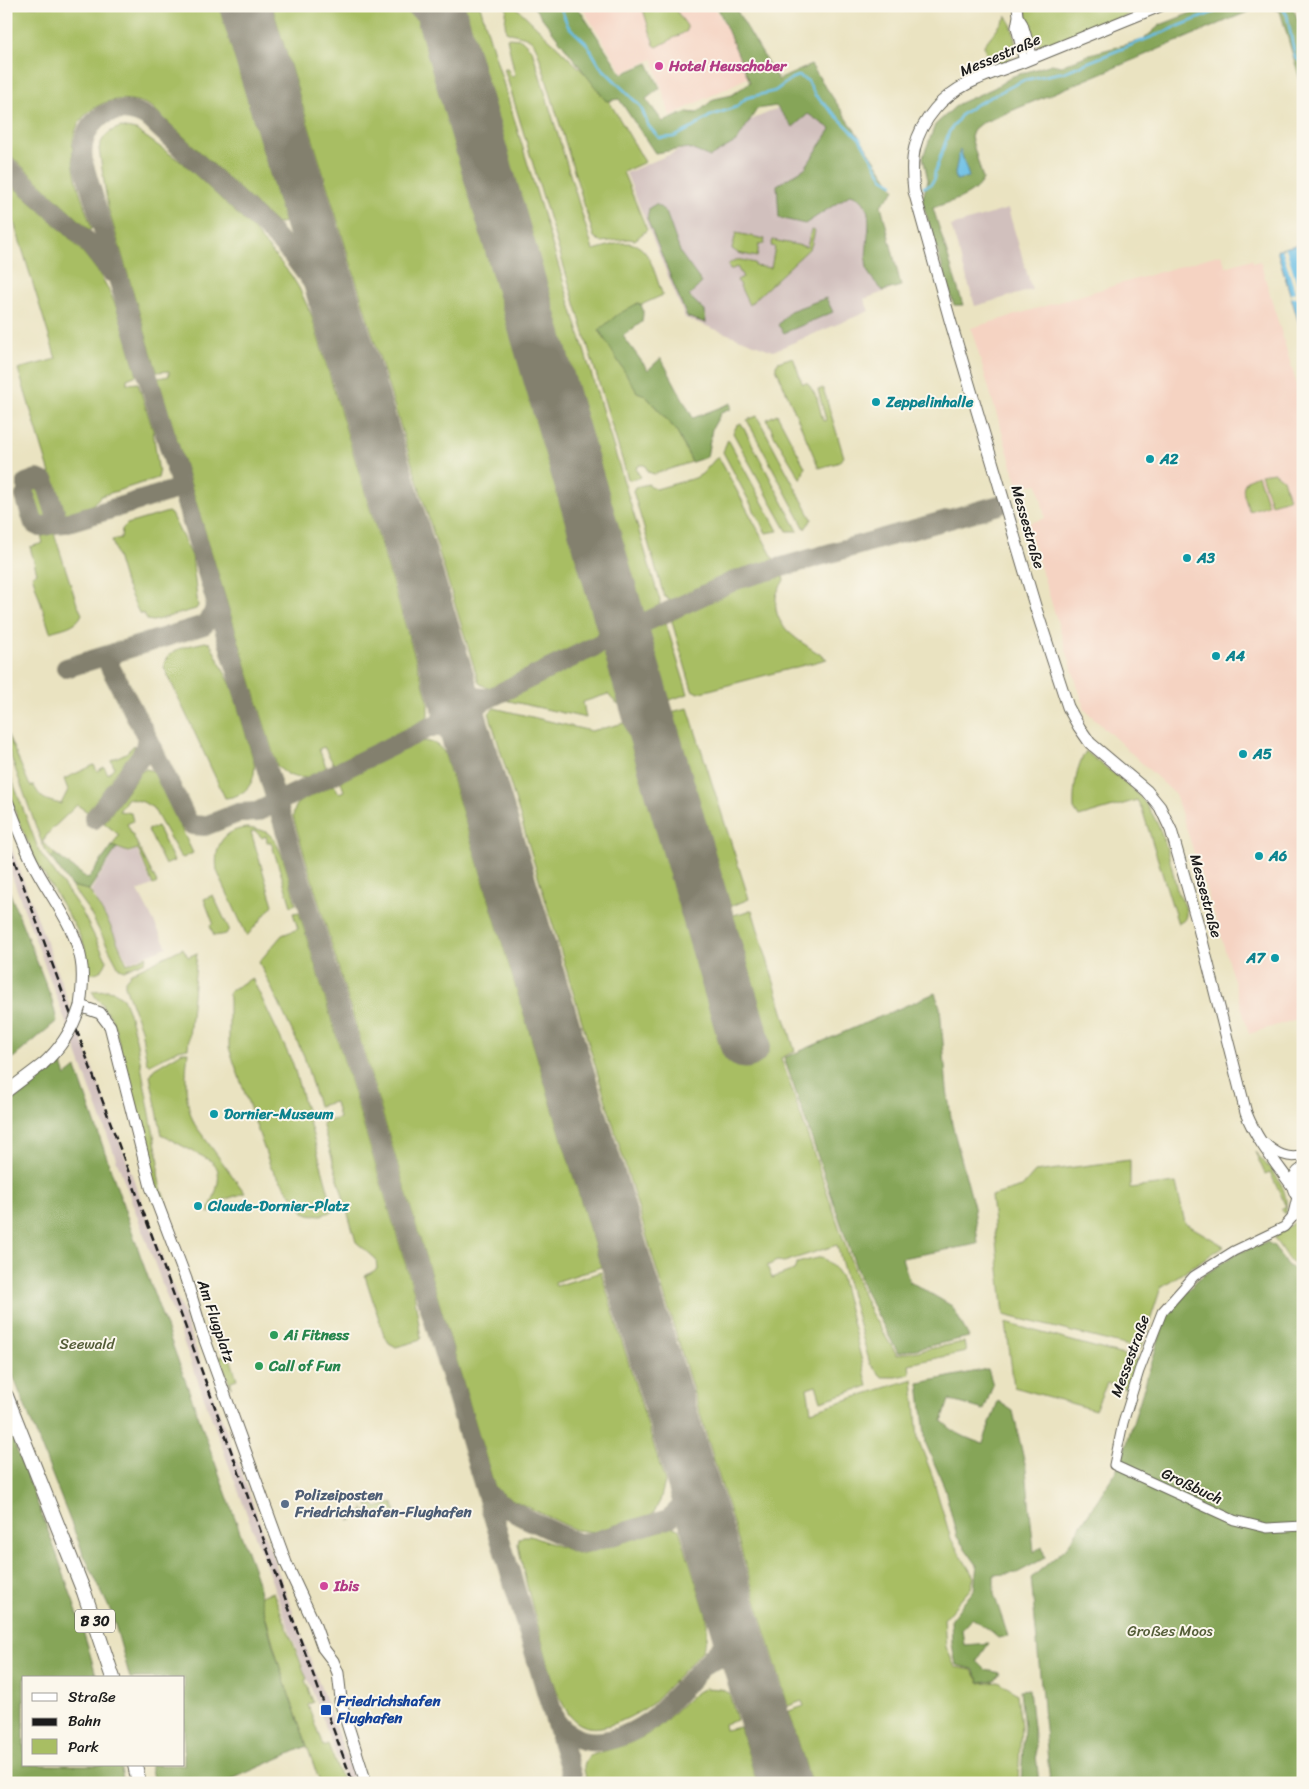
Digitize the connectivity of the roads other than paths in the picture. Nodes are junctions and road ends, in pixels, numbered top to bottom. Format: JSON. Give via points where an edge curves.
{"nodes":[{"id":1,"x":1018,"y":6,"type":"edge"},
{"id":2,"x":1160,"y":6,"type":"edge"},
{"id":3,"x":1028,"y":60,"type":"junction"},
{"id":4,"x":6,"y":798,"type":"edge"},
{"id":5,"x":80,"y":1006,"type":"junction"},
{"id":6,"x":6,"y":1092,"type":"edge"},
{"id":7,"x":1253,"y":1130,"type":"junction"},
{"id":8,"x":1303,"y":1155,"type":"edge"},
{"id":9,"x":1272,"y":1157,"type":"junction"},
{"id":10,"x":1303,"y":1167,"type":"edge"},
{"id":11,"x":1297,"y":1195,"type":"edge"},
{"id":12,"x":1303,"y":1211,"type":"edge"},
{"id":13,"x":1292,"y":1218,"type":"junction"},
{"id":14,"x":6,"y":1396,"type":"edge"},
{"id":15,"x":1124,"y":1423,"type":"joint"},
{"id":16,"x":1303,"y":1526,"type":"edge"},
{"id":17,"x":112,"y":1676,"type":"edge"},
{"id":18,"x":135,"y":1766,"type":"edge"},
{"id":19,"x":138,"y":1783,"type":"edge"},
{"id":20,"x":366,"y":1783,"type":"edge"}],
"edges":[{"from":1,"to":3,"type":"street","via":[[1016,27]]},
{"from":2,"to":3,"type":"street","name":"Messestraße"},
{"from":3,"to":7,"type":"street","name":"Messestraße","via":[[956,90],[936,107],[922,126],[913,150],[914,191],[1036,609],[1068,707],[1090,743],[1147,791],[1160,807],[1171,830]]},
{"from":4,"to":5,"type":"street","via":[[32,862],[76,942],[83,986]]},
{"from":5,"to":6,"type":"street","bridge":true,"via":[[76,1021],[62,1045],[44,1064]]},
{"from":5,"to":20,"type":"street","name":"Am Flugplatz","via":[[100,1013],[110,1026],[154,1195],[286,1563],[327,1655]]},
{"from":7,"to":8,"type":"street","via":[[1272,1150],[1287,1156]]},
{"from":7,"to":9,"type":"street","name":"Messestraße"},
{"from":9,"to":10,"type":"street"},
{"from":9,"to":11,"type":"street","name":"Messestraße"},
{"from":10,"to":11,"type":"street","via":[[1294,1178]]},
{"from":11,"to":13,"type":"street"},
{"from":12,"to":13,"type":"street","name":"Messestraße"},
{"from":13,"to":15,"type":"street","name":"Messestraße","via":[[1284,1227],[1234,1251],[1194,1276],[1162,1312],[1139,1371]]},
{"from":14,"to":17,"type":"main road","number":"B 30","via":[[74,1565]]},
{"from":15,"to":16,"type":"street","name":"Großbuch","via":[[1114,1465],[1234,1520],[1267,1528]]},
{"from":18,"to":19,"type":"main road"}]}
